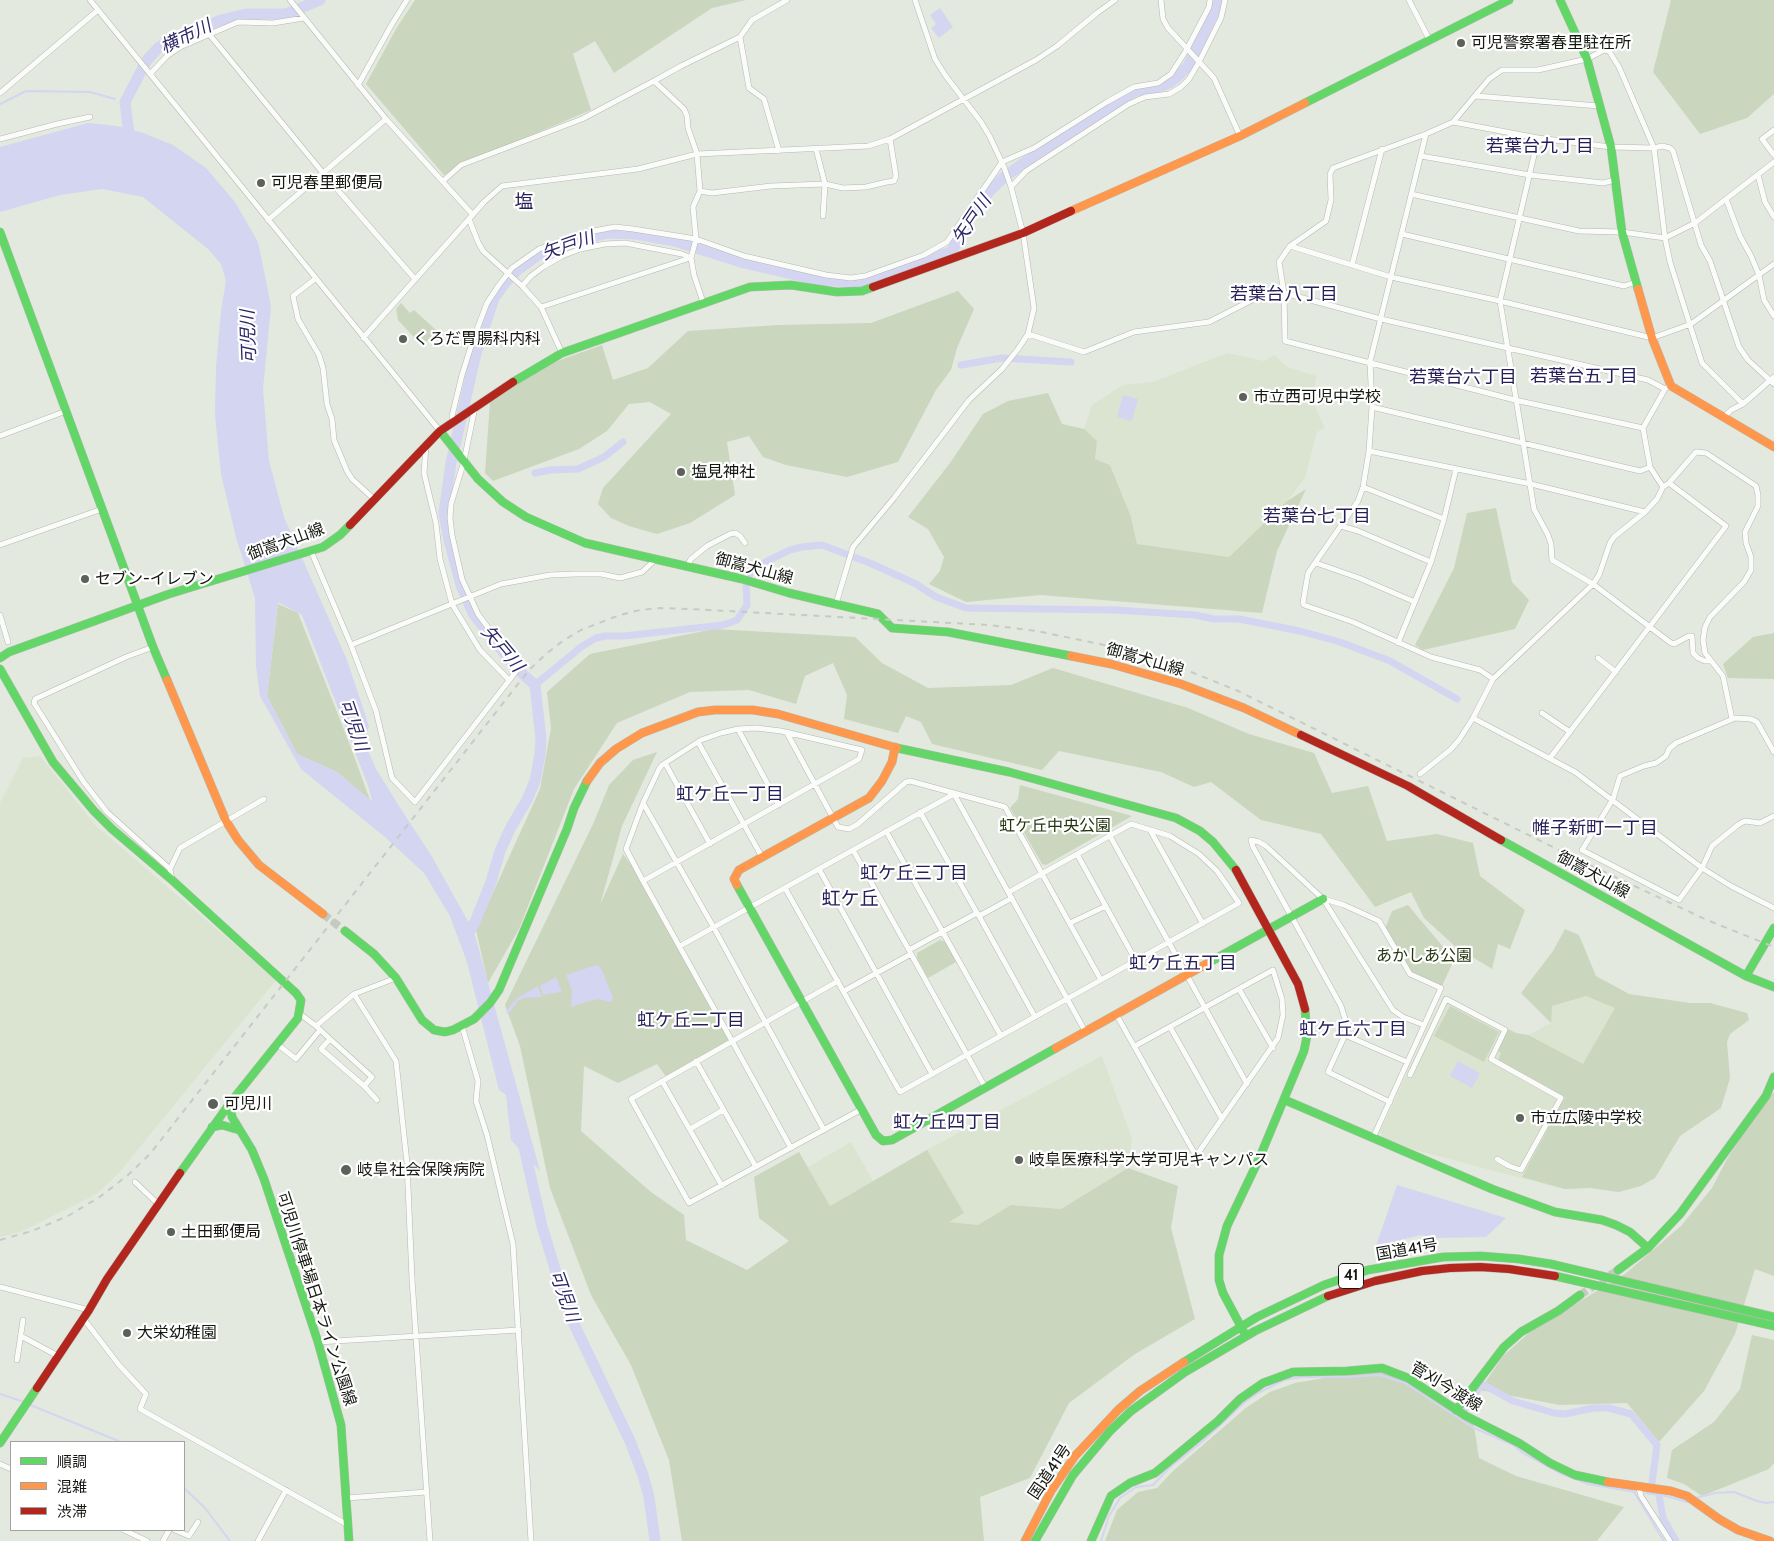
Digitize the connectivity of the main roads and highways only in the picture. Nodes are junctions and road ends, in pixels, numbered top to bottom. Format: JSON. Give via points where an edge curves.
{"nodes":[{"id":1,"x":1509,"y":0,"type":"edge"},
{"id":2,"x":1560,"y":0,"type":"edge"},
{"id":3,"x":1496,"y":3,"type":"edge"},
{"id":4,"x":0,"y":232,"type":"edge"},
{"id":5,"x":440,"y":431,"type":"junction"},
{"id":6,"x":1774,"y":447,"type":"edge"},
{"id":7,"x":138,"y":605,"type":"junction"},
{"id":8,"x":0,"y":658,"type":"edge"},
{"id":9,"x":0,"y":669,"type":"edge"},
{"id":10,"x":895,"y":747,"type":"junction"},
{"id":11,"x":1323,"y":898,"type":"road end"},
{"id":12,"x":323,"y":914,"type":"tunnel mouth"},
{"id":13,"x":1774,"y":928,"type":"edge"},
{"id":14,"x":1268,"y":930,"type":"junction"},
{"id":15,"x":345,"y":931,"type":"tunnel mouth"},
{"id":16,"x":1746,"y":976,"type":"junction"},
{"id":17,"x":1774,"y":987,"type":"edge"},
{"id":18,"x":1774,"y":1077,"type":"edge"},
{"id":19,"x":1285,"y":1100,"type":"junction"},
{"id":20,"x":230,"y":1103,"type":"junction"},
{"id":21,"x":212,"y":1127,"type":"junction"},
{"id":22,"x":239,"y":1130,"type":"junction"},
{"id":23,"x":1648,"y":1248,"type":"junction"},
{"id":24,"x":1618,"y":1270,"type":"tunnel mouth"},
{"id":25,"x":1580,"y":1295,"type":"tunnel mouth"},
{"id":26,"x":1774,"y":1315,"type":"edge"},
{"id":27,"x":1240,"y":1326,"type":"junction"},
{"id":28,"x":1774,"y":1327,"type":"edge"},
{"id":29,"x":1246,"y":1336,"type":"junction"},
{"id":30,"x":1456,"y":1410,"type":"junction"},
{"id":31,"x":0,"y":1444,"type":"edge"},
{"id":32,"x":349,"y":1541,"type":"edge"},
{"id":33,"x":1025,"y":1541,"type":"edge"},
{"id":34,"x":1035,"y":1541,"type":"edge"},
{"id":35,"x":1091,"y":1541,"type":"edge"},
{"id":36,"x":1770,"y":1541,"type":"edge"}],
"edges":[{"from":1,"to":3,"type":"main road"},
{"from":2,"to":6,"type":"main road","via":[[1587,59],[1611,147],[1622,232],[1668,387]]},
{"from":3,"to":5,"type":"main road","via":[[1240,136],[1023,232],[862,291],[837,292],[769,285],[750,287],[704,302],[562,353]]},
{"from":4,"to":7,"type":"main road"},
{"from":5,"to":7,"type":"main road","name":"御嵩犬山線","via":[[334,540],[309,552]]},
{"from":5,"to":16,"type":"main road","name":"御嵩犬山線","via":[[478,479],[503,502],[526,517],[585,543],[878,614],[892,628],[948,632],[1111,664],[1180,684],[1244,708],[1408,786]]},
{"from":7,"to":8,"type":"main road","name":"御嵩犬山線"},
{"from":7,"to":12,"type":"main road","via":[[226,821],[259,865]]},
{"from":9,"to":20,"type":"main road","via":[[53,762],[94,811],[296,992],[301,1000],[300,1014]]},
{"from":10,"to":14,"type":"main road","via":[[1009,772],[1176,818],[1200,831],[1235,869]]},
{"from":10,"to":14,"type":"main road","via":[[892,762],[869,798],[739,870],[734,880],[876,1135],[883,1141],[892,1140]]},
{"from":10,"to":15,"type":"main road","via":[[778,714],[715,710],[698,712],[642,733],[616,749],[600,763],[584,786],[509,968],[490,1003],[474,1019],[453,1030],[434,1030],[422,1020],[396,978],[374,954]]},
{"from":11,"to":14,"type":"main road"},
{"from":13,"to":16,"type":"main road"},
{"from":14,"to":19,"type":"main road","via":[[1298,984],[1307,1025],[1304,1051]]},
{"from":16,"to":17,"type":"main road","name":"御嵩犬山線"},
{"from":18,"to":23,"type":"main road","via":[[1766,1096],[1680,1214]]},
{"from":19,"to":23,"type":"main road","via":[[1463,1177],[1555,1212],[1616,1225]]},
{"from":19,"to":27,"type":"main road","via":[[1220,1248],[1219,1280]]},
{"from":20,"to":21,"type":"main road"},
{"from":20,"to":22,"type":"main road","name":"可児川停車場日本ライン公園線","via":[[232,1117]]},
{"from":21,"to":22,"type":"main road","via":[[227,1126]]},
{"from":21,"to":31,"type":"main road","via":[[107,1279]]},
{"from":22,"to":32,"type":"main road","name":"可児川停車場日本ライン公園線","via":[[264,1179],[318,1342],[341,1425]]},
{"from":23,"to":24,"type":"main road"},
{"from":25,"to":30,"type":"main road","via":[[1521,1332],[1504,1347]]},
{"from":26,"to":27,"type":"main road","name":"国道41号","number":"41","via":[[1551,1264],[1481,1256],[1443,1257],[1376,1269],[1308,1293]]},
{"from":27,"to":29,"type":"main road"},
{"from":27,"to":33,"type":"main road","name":"国道41号","number":"41","via":[[1140,1391],[1099,1429],[1051,1491]]},
{"from":28,"to":29,"type":"main road","name":"国道41号","number":"41","via":[[1541,1274],[1480,1267],[1422,1271],[1336,1294]]},
{"from":29,"to":34,"type":"main road","name":"国道41号","number":"41","via":[[1185,1372],[1131,1411],[1110,1431],[1073,1475]]},
{"from":30,"to":35,"type":"main road","name":"菅刈今渡線","via":[[1408,1378],[1382,1368],[1294,1372],[1278,1377],[1251,1390],[1155,1473],[1130,1483],[1111,1496]]},
{"from":30,"to":36,"type":"main road","name":"菅刈今渡線","via":[[1574,1474],[1688,1496],[1719,1520]]}]}
